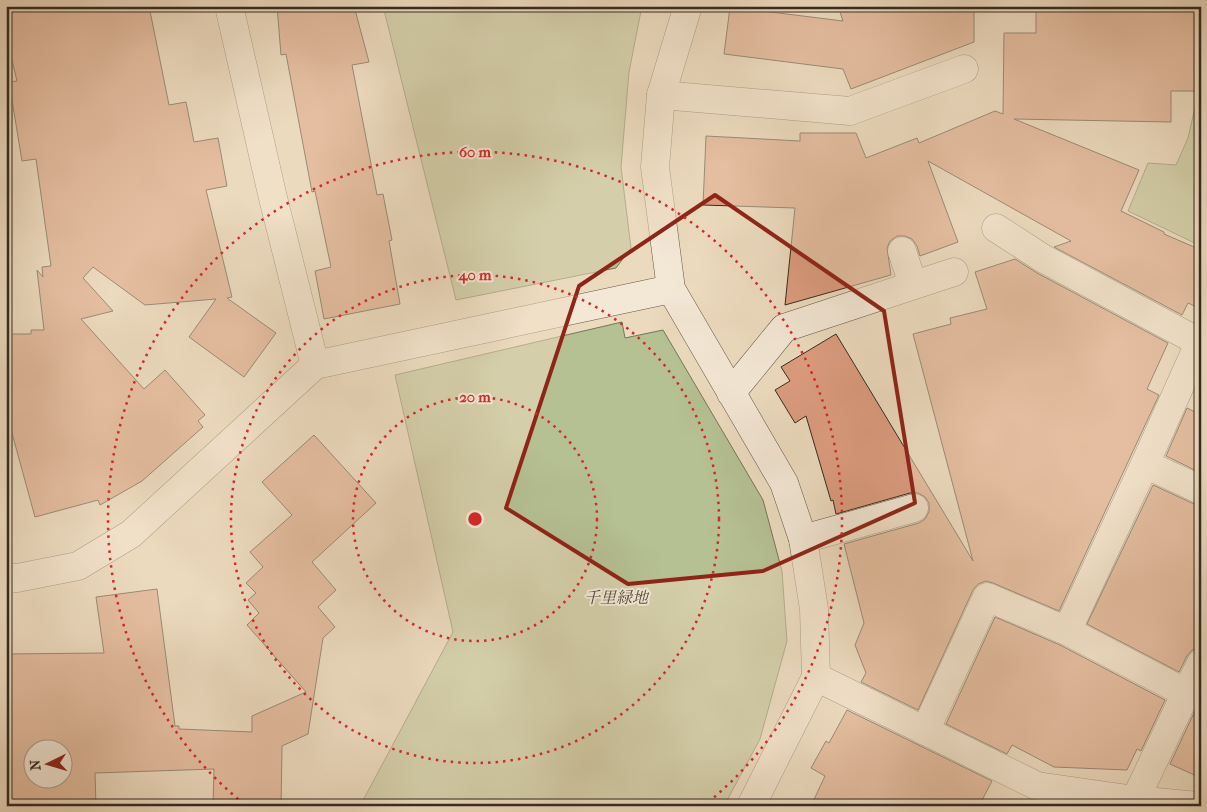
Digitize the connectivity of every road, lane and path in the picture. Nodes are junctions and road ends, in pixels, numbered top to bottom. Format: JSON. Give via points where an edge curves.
{"nodes":[{"id":1,"x":229,"y":6,"type":"edge"},
{"id":2,"x":688,"y":6,"type":"edge"},
{"id":3,"x":964,"y":69,"type":"dead end"},
{"id":4,"x":661,"y":95,"type":"junction"},
{"id":5,"x":996,"y":228,"type":"dead end"},
{"id":6,"x":902,"y":251,"type":"dead end"},
{"id":7,"x":954,"y":272,"type":"dead end"},
{"id":8,"x":913,"y":285,"type":"junction"},
{"id":9,"x":671,"y":289,"type":"junction"},
{"id":10,"x":1200,"y":340,"type":"edge"},
{"id":11,"x":315,"y":366,"type":"junction"},
{"id":12,"x":731,"y":393,"type":"junction"},
{"id":13,"x":1145,"y":464,"type":"junction"},
{"id":14,"x":1201,"y":490,"type":"edge"},
{"id":15,"x":914,"y":508,"type":"dead end"},
{"id":16,"x":803,"y":539,"type":"junction"},
{"id":17,"x":6,"y":578,"type":"edge"},
{"id":18,"x":1067,"y":631,"type":"junction"},
{"id":19,"x":1201,"y":663,"type":"edge"},
{"id":20,"x":816,"y":677,"type":"junction"},
{"id":21,"x":1186,"y":693,"type":"junction"},
{"id":22,"x":925,"y":731,"type":"junction"},
{"id":23,"x":1032,"y":796,"type":"edge"},
{"id":24,"x":1135,"y":800,"type":"junction"},
{"id":25,"x":751,"y":806,"type":"edge"},
{"id":26,"x":1198,"y":806,"type":"edge"}],
"edges":[{"from":1,"to":11,"type":"street"},
{"from":2,"to":4,"type":"street"},
{"from":3,"to":4,"type":"street","via":[[850,112]]},
{"from":4,"to":9,"type":"street","via":[[655,167]]},
{"from":5,"to":10,"type":"street","via":[[1044,260]]},
{"from":6,"to":8,"type":"street"},
{"from":7,"to":8,"type":"street"},
{"from":8,"to":12,"type":"street","via":[[784,328]]},
{"from":9,"to":11,"type":"street"},
{"from":9,"to":12,"type":"street"},
{"from":10,"to":13,"type":"street"},
{"from":11,"to":17,"type":"street","via":[[131,534],[78,566]]},
{"from":12,"to":16,"type":"street","via":[[784,483]]},
{"from":13,"to":14,"type":"street"},
{"from":13,"to":18,"type":"street"},
{"from":15,"to":16,"type":"street"},
{"from":16,"to":20,"type":"street","via":[[814,609]]},
{"from":18,"to":21,"type":"street"},
{"from":18,"to":22,"type":"street","via":[[988,597]]},
{"from":19,"to":21,"type":"street"},
{"from":20,"to":22,"type":"street"},
{"from":20,"to":25,"type":"street"},
{"from":21,"to":24,"type":"street"},
{"from":22,"to":23,"type":"street"},
{"from":23,"to":24,"type":"street"},
{"from":24,"to":26,"type":"street"}]}
